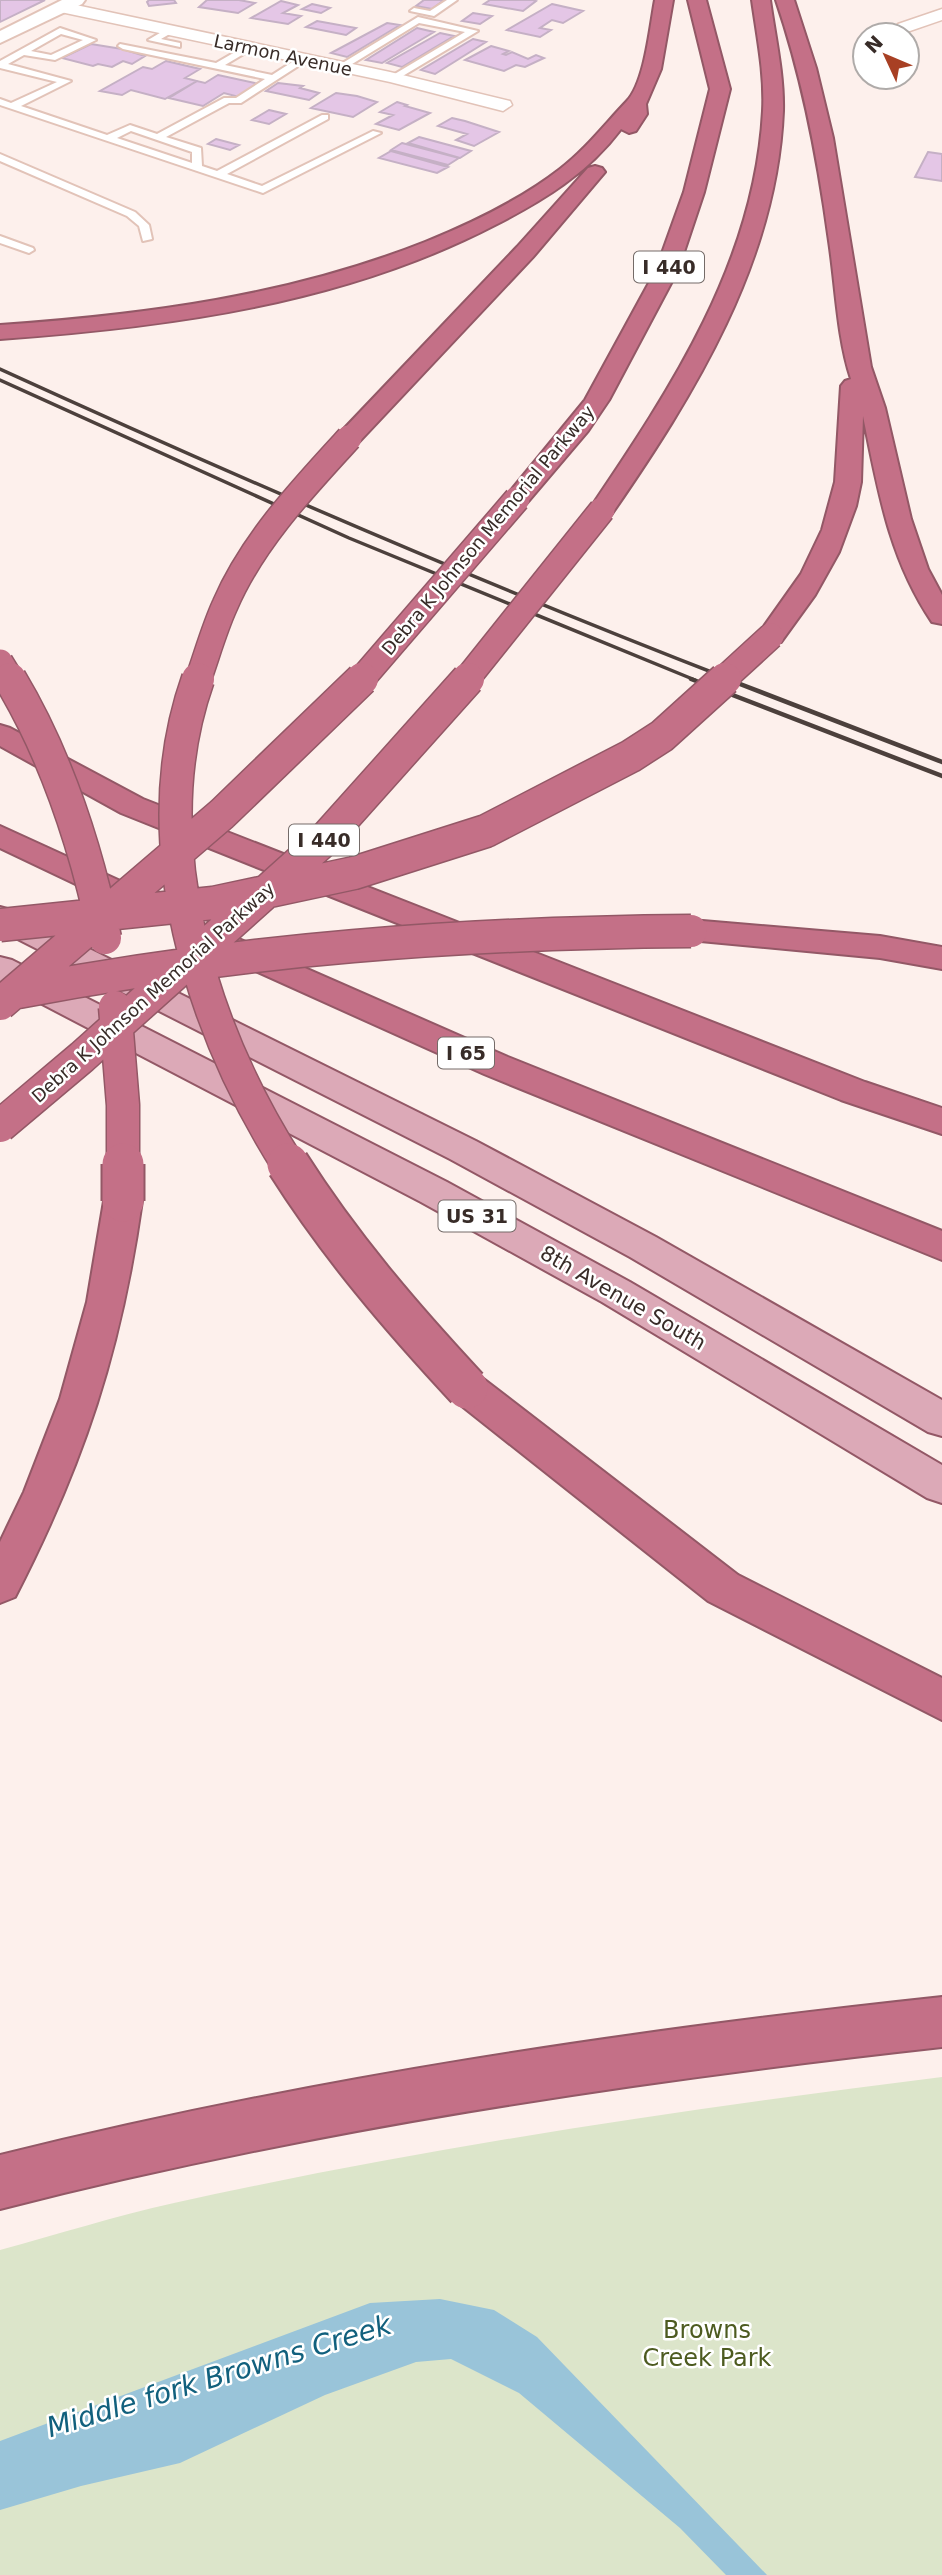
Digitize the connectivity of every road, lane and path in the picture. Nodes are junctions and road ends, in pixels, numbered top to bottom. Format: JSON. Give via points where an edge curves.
{"nodes":[{"id":1,"x":453,"y":0,"type":"edge"},
{"id":2,"x":664,"y":0,"type":"edge"},
{"id":3,"x":697,"y":0,"type":"edge"},
{"id":4,"x":761,"y":0,"type":"edge"},
{"id":5,"x":785,"y":0,"type":"edge"},
{"id":6,"x":69,"y":4,"type":"edge"},
{"id":7,"x":414,"y":11,"type":"dead end"},
{"id":8,"x":431,"y":13,"type":"junction"},
{"id":9,"x":942,"y":14,"type":"edge"},
{"id":10,"x":452,"y":17,"type":"dead end"},
{"id":11,"x":921,"y":22,"type":"edge"},
{"id":12,"x":170,"y":30,"type":"junction"},
{"id":13,"x":0,"y":38,"type":"edge"},
{"id":14,"x":122,"y":46,"type":"dead end"},
{"id":15,"x":249,"y":47,"type":"junction"},
{"id":16,"x":23,"y":52,"type":"junction"},
{"id":17,"x":221,"y":54,"type":"dead end"},
{"id":18,"x":169,"y":56,"type":"junction"},
{"id":19,"x":233,"y":57,"type":"junction"},
{"id":20,"x":303,"y":59,"type":"junction"},
{"id":21,"x":0,"y":65,"type":"edge"},
{"id":22,"x":217,"y":66,"type":"junction"},
{"id":23,"x":341,"y":67,"type":"junction"},
{"id":24,"x":273,"y":78,"type":"junction"},
{"id":25,"x":393,"y":78,"type":"junction"},
{"id":26,"x":0,"y":102,"type":"edge"},
{"id":27,"x":636,"y":104,"type":"junction"},
{"id":28,"x":503,"y":105,"type":"dead end"},
{"id":29,"x":12,"y":106,"type":"junction"},
{"id":30,"x":325,"y":117,"type":"dead end"},
{"id":31,"x":376,"y":133,"type":"dead end"},
{"id":32,"x":159,"y":137,"type":"junction"},
{"id":33,"x":108,"y":138,"type":"junction"},
{"id":34,"x":0,"y":157,"type":"edge"},
{"id":35,"x":197,"y":168,"type":"junction"},
{"id":36,"x":218,"y":175,"type":"junction"},
{"id":37,"x":0,"y":239,"type":"edge"},
{"id":38,"x":147,"y":239,"type":"dead end"},
{"id":39,"x":29,"y":250,"type":"dead end"},
{"id":40,"x":0,"y":332,"type":"edge"},
{"id":41,"x":858,"y":361,"type":"junction"},
{"id":42,"x":942,"y":616,"type":"edge"},
{"id":43,"x":0,"y":662,"type":"edge"},
{"id":44,"x":0,"y":734,"type":"edge"},
{"id":45,"x":0,"y":836,"type":"edge"},
{"id":46,"x":0,"y":917,"type":"edge"},
{"id":47,"x":0,"y":925,"type":"edge"},
{"id":48,"x":942,"y":958,"type":"edge"},
{"id":49,"x":0,"y":968,"type":"edge"},
{"id":50,"x":0,"y":995,"type":"edge"},
{"id":51,"x":0,"y":1004,"type":"edge"},
{"id":52,"x":942,"y":1121,"type":"edge"},
{"id":53,"x":0,"y":1126,"type":"edge"},
{"id":54,"x":942,"y":1246,"type":"edge"},
{"id":55,"x":942,"y":1420,"type":"edge"},
{"id":56,"x":942,"y":1486,"type":"edge"},
{"id":57,"x":0,"y":1584,"type":"edge"},
{"id":58,"x":942,"y":1700,"type":"edge"},
{"id":59,"x":942,"y":2022,"type":"edge"},
{"id":60,"x":0,"y":2182,"type":"edge"}],
"edges":[{"from":1,"to":8,"type":"lane"},
{"from":2,"to":27,"type":"highway","via":[[652,69]]},
{"from":3,"to":51,"type":"highway","name":"Debra K Johnson Memorial Parkway","number":"I 440","bridge":true,"via":[[720,89],[694,192],[667,271],[579,426],[355,685],[222,814]]},
{"from":4,"to":53,"type":"highway","name":"Debra K Johnson Memorial Parkway","number":"I 440","bridge":true,"via":[[773,120],[754,225],[705,345],[602,510],[489,655],[324,840]]},
{"from":5,"to":41,"type":"highway","via":[[812,85]]},
{"from":6,"to":12,"type":"street","name":"Larmon Avenue"},
{"from":6,"to":13,"type":"street"},
{"from":7,"to":8,"type":"lane"},
{"from":8,"to":10,"type":"lane"},
{"from":9,"to":11,"type":"street"},
{"from":12,"to":15,"type":"street","name":"Larmon Avenue"},
{"from":12,"to":18,"type":"lane","via":[[153,40],[185,47]]},
{"from":14,"to":18,"type":"lane"},
{"from":15,"to":19,"type":"lane"},
{"from":15,"to":20,"type":"street","name":"Larmon Avenue"},
{"from":16,"to":16,"type":"lane","via":[[60,31],[92,40],[52,58]]},
{"from":16,"to":21,"type":"lane"},
{"from":17,"to":19,"type":"lane"},
{"from":18,"to":22,"type":"lane"},
{"from":19,"to":22,"type":"lane"},
{"from":20,"to":23,"type":"street","name":"Larmon Avenue"},
{"from":20,"to":24,"type":"lane"},
{"from":21,"to":29,"type":"lane","via":[[66,81]]},
{"from":22,"to":24,"type":"lane"},
{"from":23,"to":25,"type":"street","name":"Larmon Avenue"},
{"from":23,"to":25,"type":"lane","via":[[418,20],[472,31]]},
{"from":24,"to":32,"type":"lane","via":[[238,101],[227,100]]},
{"from":25,"to":28,"type":"street","name":"Larmon Avenue"},
{"from":26,"to":29,"type":"lane"},
{"from":27,"to":40,"type":"highway","via":[[592,151],[550,186],[493,219],[428,248],[348,275],[247,300],[142,318]]},
{"from":27,"to":58,"type":"highway","bridge":true,"via":[[637,114],[593,174],[272,527],[226,602],[203,654],[177,761],[176,846],[183,914],[199,980],[242,1087],[286,1165],[351,1259],[403,1322],[467,1388],[723,1588]]},
{"from":29,"to":33,"type":"lane"},
{"from":30,"to":36,"type":"lane"},
{"from":31,"to":36,"type":"lane","via":[[262,190]]},
{"from":32,"to":33,"type":"lane","via":[[130,128]]},
{"from":32,"to":35,"type":"lane","via":[[197,150]]},
{"from":33,"to":35,"type":"lane"},
{"from":34,"to":38,"type":"lane","via":[[131,214],[144,225]]},
{"from":35,"to":36,"type":"lane"},
{"from":37,"to":39,"type":"lane"},
{"from":41,"to":42,"type":"highway","via":[[875,414],[897,519]]},
{"from":41,"to":47,"type":"highway","bridge":true,"via":[[850,400],[847,495],[836,532],[813,580],[771,636],[662,736],[631,757],[486,831],[354,873],[213,903]]},
{"from":43,"to":57,"type":"highway","bridge":true,"via":[[51,757],[91,868],[120,1053],[123,1201],[91,1370],[64,1449]]},
{"from":44,"to":52,"type":"highway","via":[[132,806],[853,1091]]},
{"from":45,"to":54,"type":"highway","number":"I 65","via":[[335,997],[545,1087]]},
{"from":46,"to":55,"type":"main road","number":"US 31","via":[[463,1150],[643,1247]]},
{"from":48,"to":50,"type":"highway","bridge":true,"via":[[880,947],[691,931],[568,931],[387,941],[148,968]]},
{"from":49,"to":56,"type":"main road","name":"8th Avenue South","number":"US 31","via":[[446,1198],[616,1292]]},
{"from":59,"to":60,"type":"highway","via":[[545,2073],[392,2098],[133,2148]]}]}
